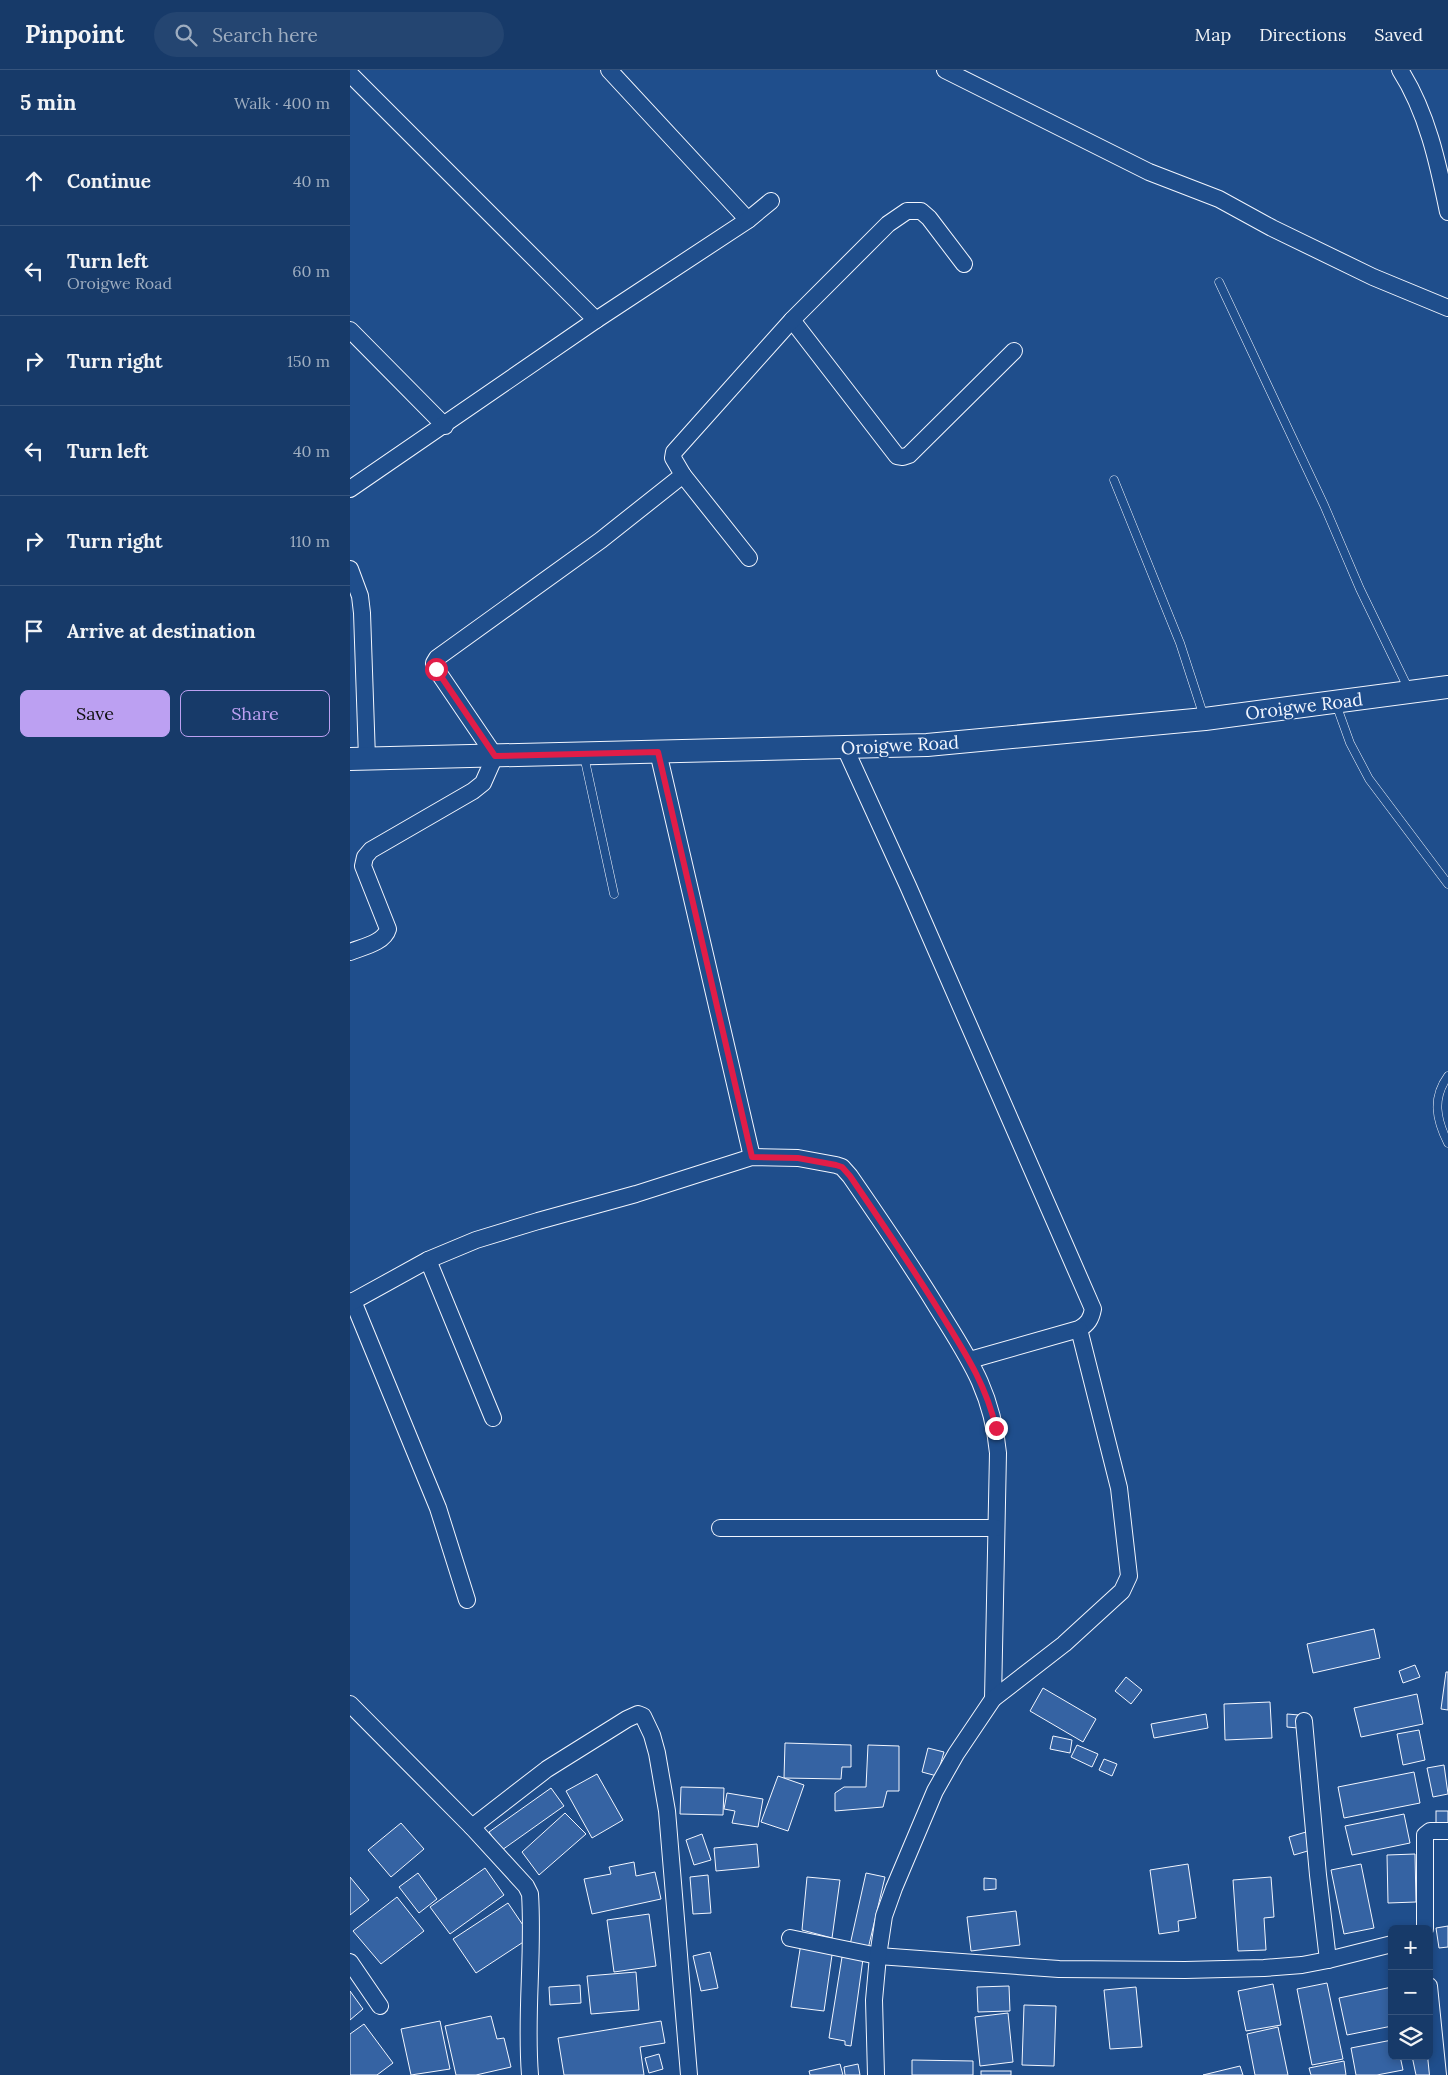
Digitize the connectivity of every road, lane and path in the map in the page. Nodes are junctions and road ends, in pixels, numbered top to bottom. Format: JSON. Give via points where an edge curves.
{"nodes":[{"id":1,"x":609,"y":70,"type":"edge"},
{"id":2,"x":945,"y":70,"type":"edge"},
{"id":3,"x":1400,"y":70,"type":"edge"},
{"id":4,"x":350,"y":74,"type":"edge"},
{"id":5,"x":771,"y":201,"type":"dead end"},
{"id":6,"x":1448,"y":212,"type":"edge"},
{"id":7,"x":748,"y":220,"type":"junction"},
{"id":8,"x":964,"y":264,"type":"dead end"},
{"id":9,"x":1219,"y":282,"type":"dead end"},
{"id":10,"x":1448,"y":308,"type":"edge"},
{"id":11,"x":596,"y":320,"type":"junction"},
{"id":12,"x":792,"y":320,"type":"junction"},
{"id":13,"x":350,"y":330,"type":"edge"},
{"id":14,"x":1014,"y":351,"type":"dead end"},
{"id":15,"x":445,"y":426,"type":"junction"},
{"id":16,"x":683,"y":475,"type":"junction"},
{"id":17,"x":1114,"y":480,"type":"dead end"},
{"id":18,"x":350,"y":489,"type":"edge"},
{"id":19,"x":749,"y":558,"type":"dead end"},
{"id":20,"x":350,"y":569,"type":"edge"},
{"id":21,"x":1448,"y":687,"type":"edge"},
{"id":22,"x":1410,"y":692,"type":"junction"},
{"id":23,"x":1335,"y":702,"type":"junction"},
{"id":24,"x":1205,"y":718,"type":"junction"},
{"id":25,"x":845,"y":748,"type":"junction"},
{"id":26,"x":658,"y":752,"type":"junction"},
{"id":27,"x":584,"y":754,"type":"junction"},
{"id":28,"x":495,"y":756,"type":"junction"},
{"id":29,"x":358,"y":759,"type":"edge"},
{"id":30,"x":1448,"y":884,"type":"edge"},
{"id":31,"x":614,"y":894,"type":"dead end"},
{"id":32,"x":350,"y":952,"type":"edge"},
{"id":33,"x":1448,"y":1076,"type":"edge"},
{"id":34,"x":1448,"y":1143,"type":"edge"},
{"id":35,"x":752,"y":1157,"type":"junction"},
{"id":36,"x":428,"y":1260,"type":"junction"},
{"id":37,"x":351,"y":1302,"type":"edge"},
{"id":38,"x":1079,"y":1329,"type":"junction"},
{"id":39,"x":970,"y":1360,"type":"junction"},
{"id":40,"x":493,"y":1418,"type":"dead end"},
{"id":41,"x":720,"y":1528,"type":"dead end"},
{"id":42,"x":996,"y":1528,"type":"junction"},
{"id":43,"x":467,"y":1600,"type":"dead end"},
{"id":44,"x":993,"y":1699,"type":"junction"},
{"id":45,"x":350,"y":1704,"type":"edge"},
{"id":46,"x":1304,"y":1721,"type":"dead end"},
{"id":47,"x":472,"y":1827,"type":"junction"},
{"id":48,"x":1448,"y":1831,"type":"edge"},
{"id":49,"x":1425,"y":1925,"type":"edge"},
{"id":50,"x":790,"y":1938,"type":"dead end"},
{"id":51,"x":1388,"y":1945,"type":"edge"},
{"id":52,"x":878,"y":1956,"type":"junction"},
{"id":53,"x":1328,"y":1960,"type":"junction"},
{"id":54,"x":350,"y":1962,"type":"edge"},
{"id":55,"x":380,"y":2006,"type":"dead end"},
{"id":56,"x":1432,"y":2015,"type":"edge"},
{"id":57,"x":530,"y":2075,"type":"edge"},
{"id":58,"x":689,"y":2075,"type":"edge"},
{"id":59,"x":876,"y":2075,"type":"edge"},
{"id":60,"x":1438,"y":2075,"type":"edge"}],
"edges":[{"from":1,"to":7,"type":"street"},
{"from":2,"to":10,"type":"street","via":[[1150,172],[1219,199],[1373,277]]},
{"from":3,"to":6,"type":"street","via":[[1427,128]]},
{"from":4,"to":11,"type":"street"},
{"from":5,"to":7,"type":"street"},
{"from":7,"to":11,"type":"street"},
{"from":8,"to":12,"type":"street","via":[[929,218],[921,211],[907,211],[888,224]]},
{"from":9,"to":22,"type":"lane"},
{"from":11,"to":15,"type":"street"},
{"from":12,"to":14,"type":"street","via":[[897,456],[903,457],[910,455]]},
{"from":12,"to":16,"type":"street","via":[[674,452],[673,458]]},
{"from":13,"to":15,"type":"street"},
{"from":15,"to":18,"type":"street"},
{"from":16,"to":19,"type":"street"},
{"from":16,"to":28,"type":"street","via":[[601,540],[437,658],[436,669]]},
{"from":17,"to":24,"type":"lane","via":[[1180,643]]},
{"from":20,"to":29,"type":"street","via":[[360,596],[362,613]]},
{"from":21,"to":22,"type":"street","name":"Oroigwe Road"},
{"from":22,"to":23,"type":"street","name":"Oroigwe Road"},
{"from":23,"to":24,"type":"street","name":"Oroigwe Road"},
{"from":23,"to":30,"type":"lane","via":[[1350,743],[1369,779]]},
{"from":24,"to":25,"type":"street","name":"Oroigwe Road","via":[[927,745]]},
{"from":25,"to":26,"type":"street","name":"Oroigwe Road"},
{"from":25,"to":38,"type":"street","via":[[1087,1293],[1092,1317]]},
{"from":26,"to":27,"type":"street","name":"Oroigwe Road"},
{"from":26,"to":35,"type":"street"},
{"from":27,"to":28,"type":"street","name":"Oroigwe Road"},
{"from":27,"to":31,"type":"lane"},
{"from":28,"to":29,"type":"street","name":"Oroigwe Road"},
{"from":28,"to":32,"type":"street","via":[[482,783],[473,791],[372,850],[365,858],[363,866],[388,929],[378,941]]},
{"from":33,"to":34,"type":"lane","via":[[1437,1100],[1441,1130]]},
{"from":35,"to":36,"type":"street","via":[[485,1237]]},
{"from":35,"to":39,"type":"street","via":[[798,1158],[842,1167],[910,1264]]},
{"from":36,"to":37,"type":"street"},
{"from":36,"to":40,"type":"street"},
{"from":37,"to":43,"type":"street","via":[[438,1508]]},
{"from":38,"to":39,"type":"street"},
{"from":38,"to":44,"type":"street","via":[[1119,1488],[1129,1576],[1122,1591],[1064,1644]]},
{"from":39,"to":42,"type":"street","via":[[982,1384],[996,1428]]},
{"from":41,"to":42,"type":"street"},
{"from":42,"to":44,"type":"street"},
{"from":44,"to":52,"type":"street","via":[[935,1791],[884,1916]]},
{"from":45,"to":47,"type":"street"},
{"from":46,"to":53,"type":"street"},
{"from":47,"to":57,"type":"street","via":[[530,1894]]},
{"from":47,"to":58,"type":"street","via":[[548,1769],[627,1719],[638,1714],[643,1716],[652,1735],[667,1811]]},
{"from":48,"to":49,"type":"street","via":[[1430,1831],[1425,1835]]},
{"from":50,"to":52,"type":"street"},
{"from":51,"to":53,"type":"street"},
{"from":52,"to":53,"type":"street","via":[[1112,1969],[1264,1968]]},
{"from":52,"to":59,"type":"street","via":[[874,2000]]},
{"from":54,"to":55,"type":"street"},
{"from":56,"to":60,"type":"street"}]}
